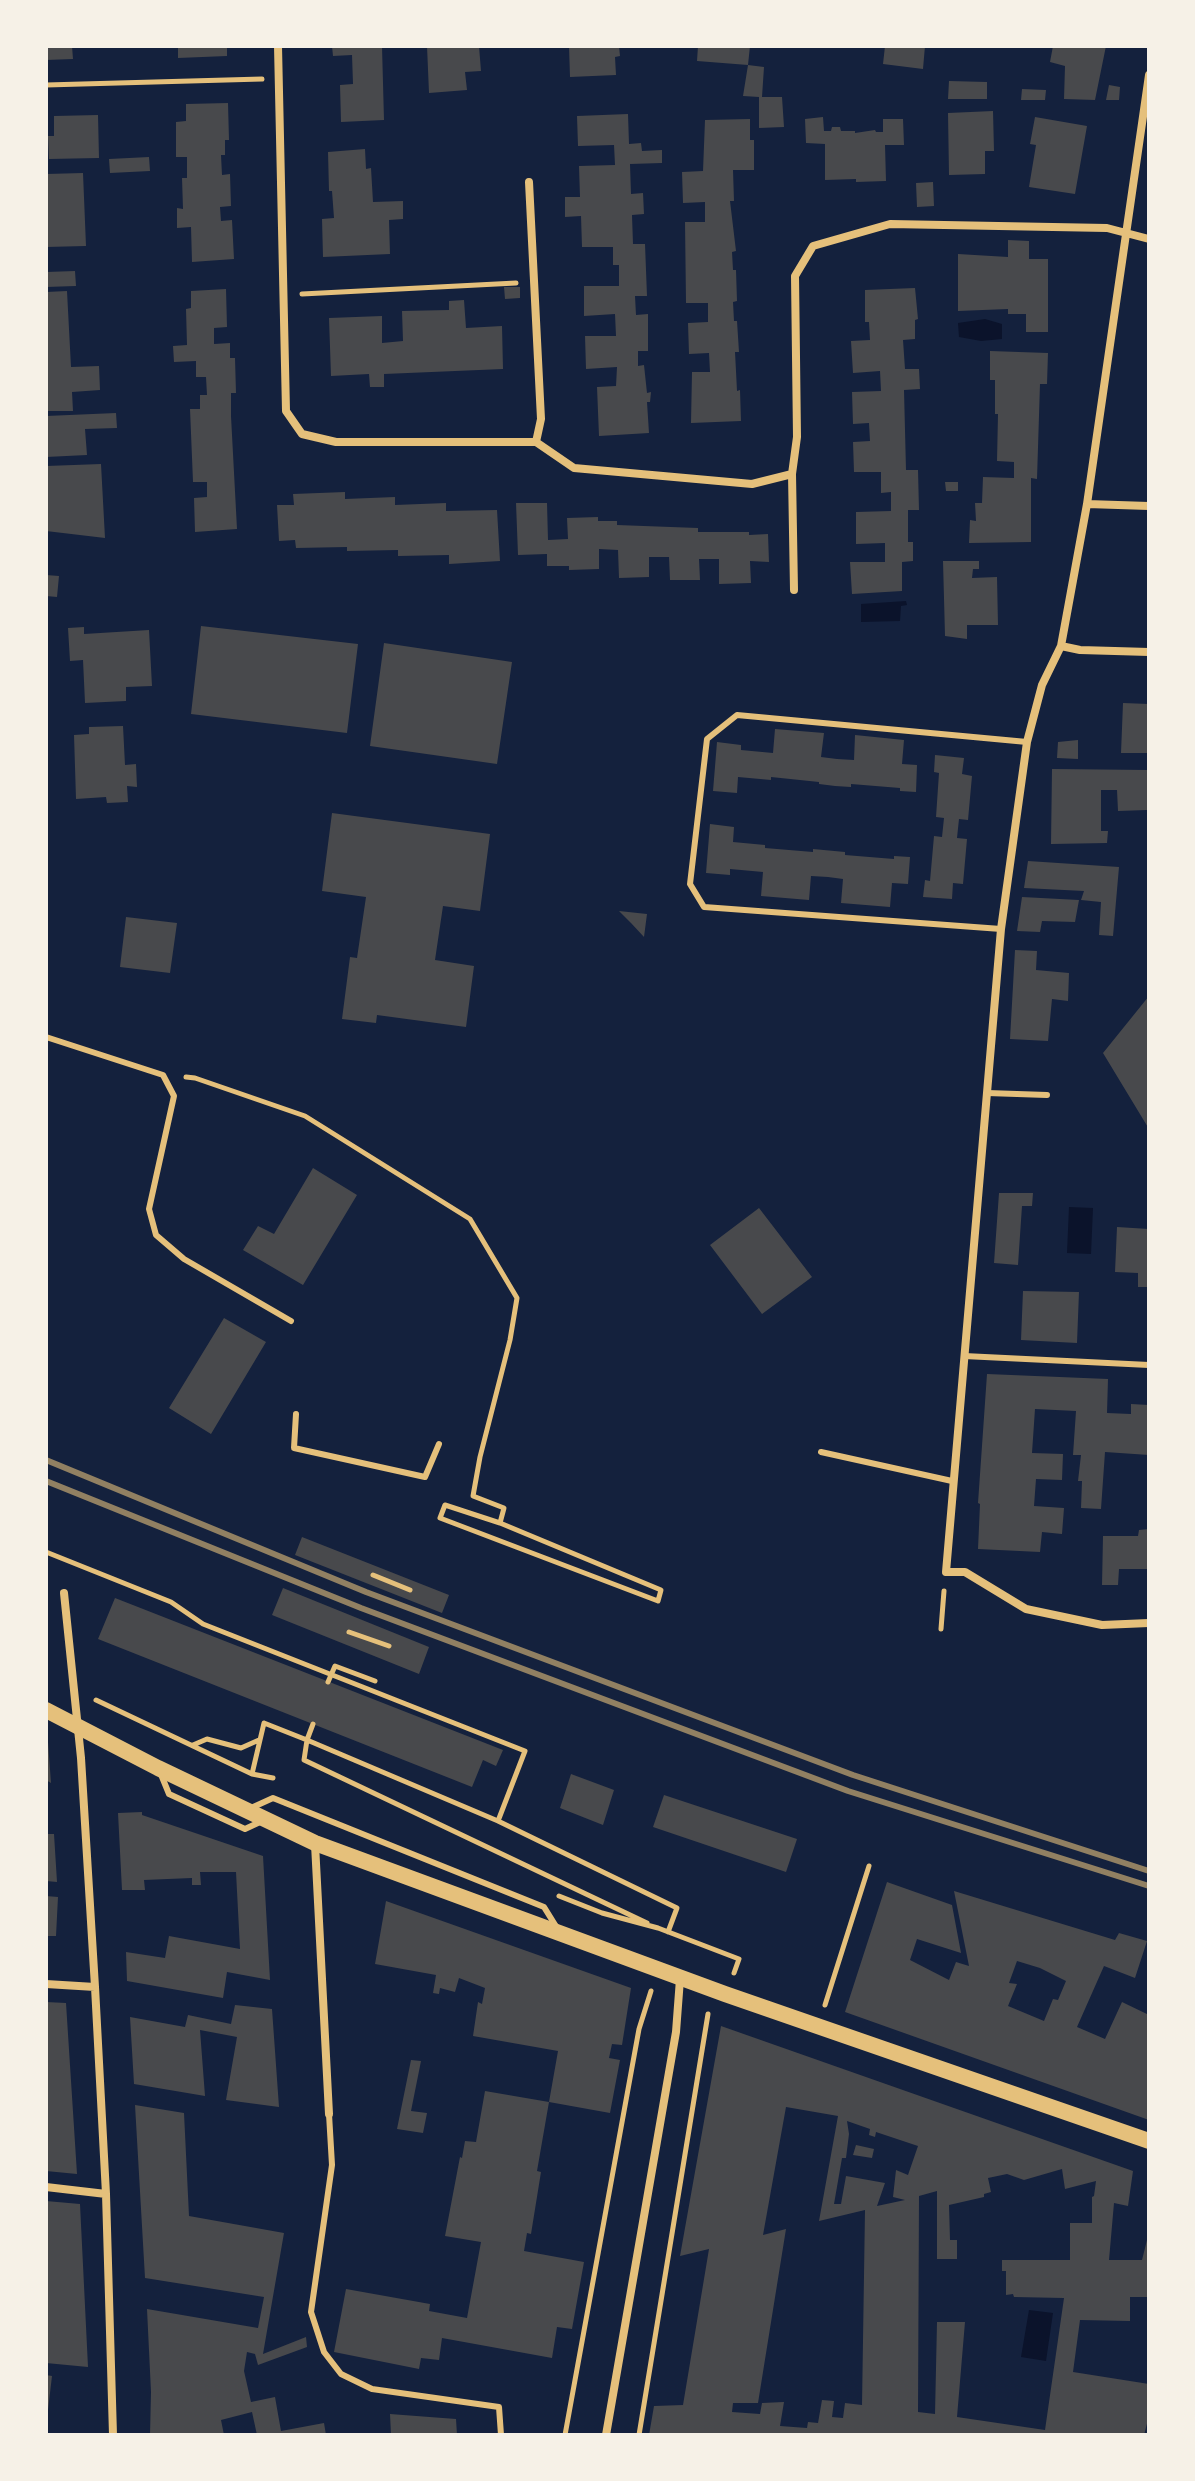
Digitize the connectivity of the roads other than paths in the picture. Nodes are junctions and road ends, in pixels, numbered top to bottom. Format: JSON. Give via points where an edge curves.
{"nodes":[{"id":1,"x":278,"y":46,"type":"edge"},
{"id":2,"x":1149,"y":75,"type":"edge"},
{"id":3,"x":529,"y":182,"type":"dead end"},
{"id":4,"x":1128,"y":235,"type":"junction"},
{"id":5,"x":1149,"y":239,"type":"edge"},
{"id":6,"x":536,"y":442,"type":"junction"},
{"id":7,"x":792,"y":474,"type":"junction"},
{"id":8,"x":1087,"y":504,"type":"junction"},
{"id":9,"x":1149,"y":506,"type":"edge"},
{"id":10,"x":794,"y":590,"type":"dead end"},
{"id":11,"x":1061,"y":646,"type":"junction"},
{"id":12,"x":1149,"y":652,"type":"edge"},
{"id":13,"x":1027,"y":742,"type":"junction"},
{"id":14,"x":1001,"y":929,"type":"junction"},
{"id":15,"x":46,"y":1037,"type":"edge"},
{"id":16,"x":987,"y":1093,"type":"junction"},
{"id":17,"x":1047,"y":1095,"type":"dead end"},
{"id":18,"x":291,"y":1321,"type":"dead end"},
{"id":19,"x":964,"y":1356,"type":"junction"},
{"id":20,"x":1149,"y":1365,"type":"edge"},
{"id":21,"x":296,"y":1414,"type":"dead end"},
{"id":22,"x":439,"y":1444,"type":"dead end"},
{"id":23,"x":821,"y":1452,"type":"dead end"},
{"id":24,"x":952,"y":1481,"type":"junction"},
{"id":25,"x":64,"y":1593,"type":"dead end"},
{"id":26,"x":1149,"y":1623,"type":"edge"},
{"id":27,"x":46,"y":1710,"type":"edge"},
{"id":28,"x":78,"y":1727,"type":"junction"},
{"id":29,"x":158,"y":1768,"type":"junction"},
{"id":30,"x":245,"y":1810,"type":"junction"},
{"id":31,"x":265,"y":1820,"type":"junction"},
{"id":32,"x":315,"y":1843,"type":"junction"},
{"id":33,"x":562,"y":1934,"type":"junction"},
{"id":34,"x":680,"y":1978,"type":"junction"},
{"id":35,"x":46,"y":1984,"type":"edge"},
{"id":36,"x":95,"y":1987,"type":"junction"},
{"id":37,"x":329,"y":2114,"type":"joint"},
{"id":38,"x":1149,"y":2141,"type":"edge"},
{"id":39,"x":46,"y":2187,"type":"edge"},
{"id":40,"x":106,"y":2194,"type":"junction"},
{"id":41,"x":113,"y":2435,"type":"edge"},
{"id":42,"x":501,"y":2435,"type":"edge"},
{"id":43,"x":606,"y":2435,"type":"edge"}],
"edges":[{"from":1,"to":6,"type":"street","via":[[286,411],[302,434],[336,442]]},
{"from":2,"to":4,"type":"street"},
{"from":3,"to":6,"type":"street","via":[[541,419]]},
{"from":4,"to":5,"type":"street"},
{"from":4,"to":7,"type":"street","via":[[1107,228],[890,224],[813,246],[795,276],[797,437]]},
{"from":4,"to":8,"type":"street"},
{"from":6,"to":7,"type":"street","via":[[574,468],[752,484]]},
{"from":7,"to":10,"type":"street"},
{"from":8,"to":9,"type":"street"},
{"from":8,"to":11,"type":"street"},
{"from":11,"to":12,"type":"street"},
{"from":11,"to":13,"type":"street","via":[[1042,685]]},
{"from":13,"to":14,"type":"street"},
{"from":13,"to":14,"type":"lane","via":[[737,715],[707,739],[690,884],[704,907]]},
{"from":14,"to":16,"type":"street"},
{"from":15,"to":18,"type":"lane","via":[[163,1075],[174,1096],[149,1209],[156,1235],[184,1259]]},
{"from":16,"to":17,"type":"lane"},
{"from":16,"to":19,"type":"street"},
{"from":19,"to":20,"type":"lane"},
{"from":19,"to":24,"type":"street"},
{"from":21,"to":22,"type":"lane","via":[[294,1448],[425,1477]]},
{"from":23,"to":24,"type":"lane"},
{"from":24,"to":26,"type":"street","via":[[946,1572],[965,1572],[1026,1609],[1102,1625]]},
{"from":25,"to":28,"type":"street"},
{"from":27,"to":28,"type":"main road"},
{"from":28,"to":29,"type":"main road"},
{"from":28,"to":36,"type":"street"},
{"from":29,"to":30,"type":"main road"},
{"from":29,"to":31,"type":"lane","via":[[169,1794],[245,1829]]},
{"from":30,"to":31,"type":"main road"},
{"from":30,"to":33,"type":"lane","via":[[273,1798],[544,1907]]},
{"from":31,"to":32,"type":"main road"},
{"from":32,"to":33,"type":"main road"},
{"from":32,"to":37,"type":"street"},
{"from":33,"to":34,"type":"main road"},
{"from":34,"to":38,"type":"main road"},
{"from":34,"to":43,"type":"street","via":[[676,2032]]},
{"from":35,"to":36,"type":"street"},
{"from":36,"to":40,"type":"street"},
{"from":37,"to":42,"type":"lane","via":[[332,2165],[311,2312],[324,2352],[341,2374],[372,2389],[499,2407]]},
{"from":39,"to":40,"type":"street"},
{"from":40,"to":41,"type":"street"}]}
